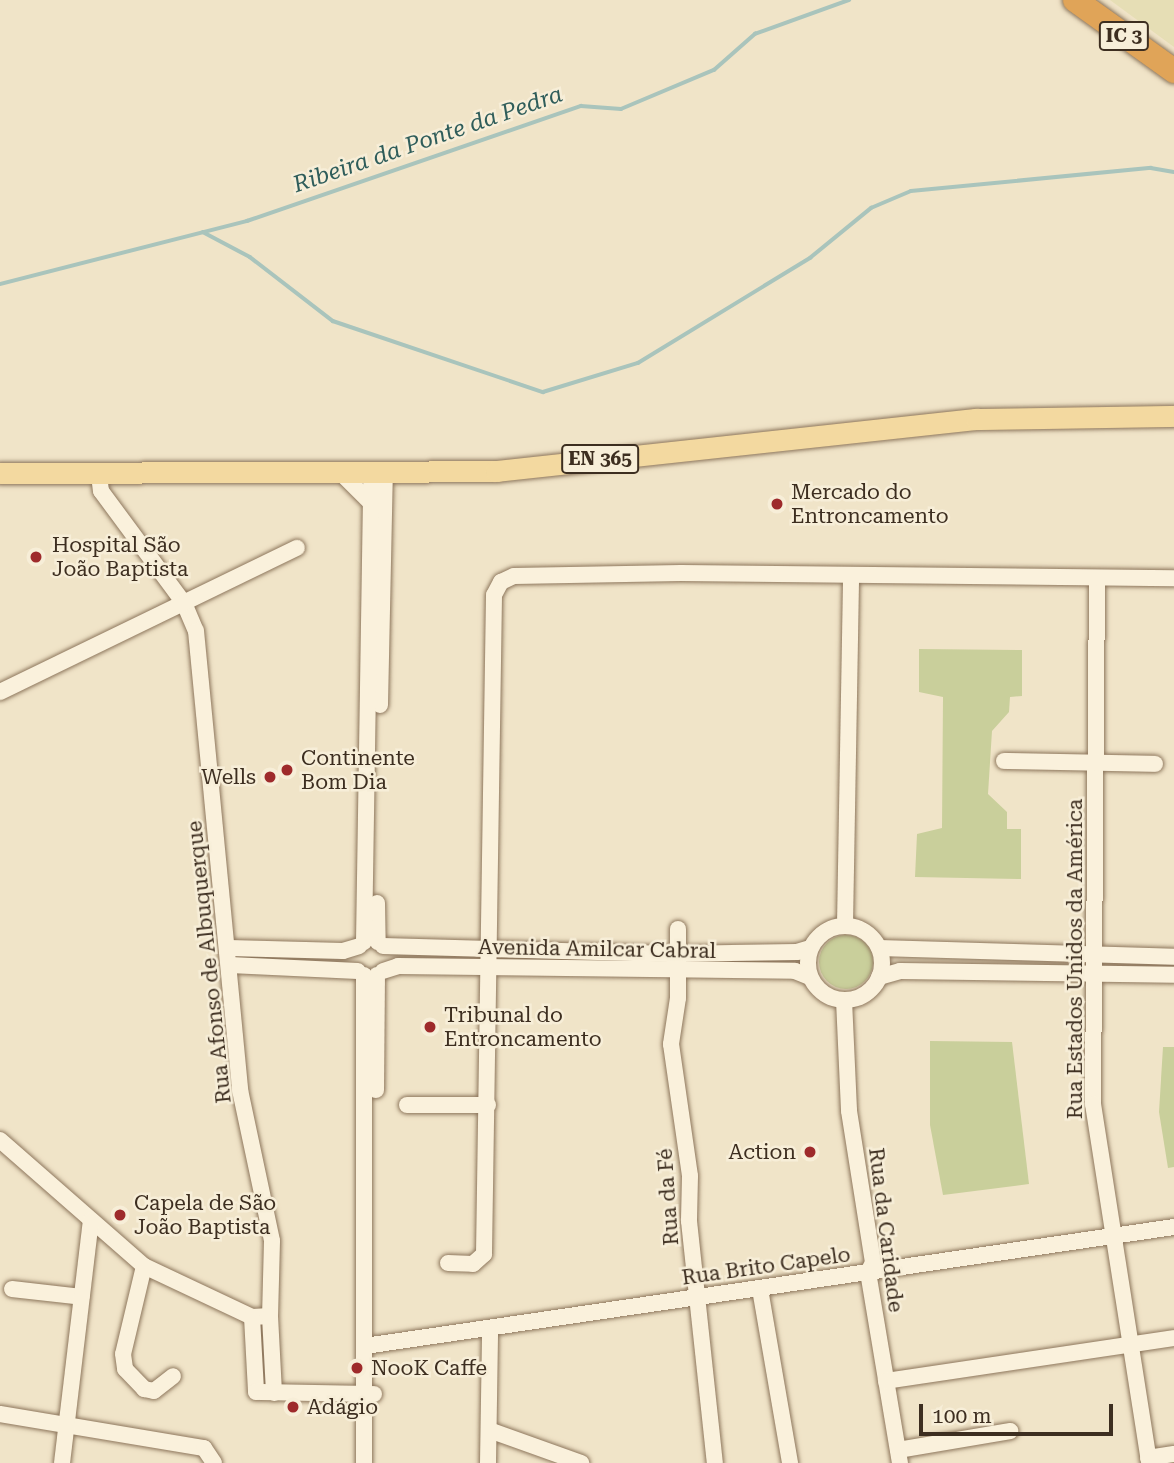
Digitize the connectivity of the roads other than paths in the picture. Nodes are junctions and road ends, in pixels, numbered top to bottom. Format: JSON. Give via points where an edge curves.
{"nodes":[{"id":1,"x":1075,"y":0,"type":"edge"},
{"id":2,"x":1174,"y":71,"type":"edge"},
{"id":3,"x":1174,"y":416,"type":"edge"},
{"id":4,"x":420,"y":471,"type":"junction"},
{"id":5,"x":378,"y":472,"type":"junction"},
{"id":6,"x":0,"y":474,"type":"edge"},
{"id":7,"x":99,"y":475,"type":"junction"},
{"id":8,"x":343,"y":475,"type":"junction"},
{"id":9,"x":26,"y":476,"type":"junction"},
{"id":10,"x":0,"y":486,"type":"edge"},
{"id":11,"x":377,"y":500,"type":"junction"},
{"id":12,"x":297,"y":548,"type":"dead end"},
{"id":13,"x":850,"y":576,"type":"junction"},
{"id":14,"x":1097,"y":578,"type":"junction"},
{"id":15,"x":1174,"y":578,"type":"edge"},
{"id":16,"x":184,"y":603,"type":"junction"},
{"id":17,"x":0,"y":692,"type":"edge"},
{"id":18,"x":1004,"y":761,"type":"dead end"},
{"id":19,"x":1095,"y":763,"type":"junction"},
{"id":20,"x":1155,"y":764,"type":"dead end"},
{"id":21,"x":845,"y":925,"type":"junction"},
{"id":22,"x":678,"y":929,"type":"dead end"},
{"id":23,"x":371,"y":944,"type":"junction"},
{"id":24,"x":229,"y":948,"type":"junction"},
{"id":25,"x":810,"y":948,"type":"junction"},
{"id":26,"x":879,"y":948,"type":"junction"},
{"id":27,"x":489,"y":951,"type":"junction"},
{"id":28,"x":678,"y":954,"type":"junction"},
{"id":29,"x":1174,"y":957,"type":"edge"},
{"id":30,"x":230,"y":965,"type":"junction"},
{"id":31,"x":1093,"y":966,"type":"junction"},
{"id":32,"x":490,"y":968,"type":"junction"},
{"id":33,"x":371,"y":973,"type":"junction"},
{"id":34,"x":678,"y":973,"type":"junction"},
{"id":35,"x":1174,"y":975,"type":"edge"},
{"id":36,"x":810,"y":976,"type":"junction"},
{"id":37,"x":879,"y":977,"type":"junction"},
{"id":38,"x":844,"y":1000,"type":"junction"},
{"id":39,"x":407,"y":1105,"type":"dead end"},
{"id":40,"x":488,"y":1105,"type":"junction"},
{"id":41,"x":0,"y":1140,"type":"edge"},
{"id":42,"x":91,"y":1221,"type":"junction"},
{"id":43,"x":1174,"y":1227,"type":"edge"},
{"id":44,"x":1115,"y":1236,"type":"junction"},
{"id":45,"x":448,"y":1263,"type":"dead end"},
{"id":46,"x":144,"y":1266,"type":"junction"},
{"id":47,"x":867,"y":1272,"type":"junction"},
{"id":48,"x":12,"y":1289,"type":"dead end"},
{"id":49,"x":760,"y":1289,"type":"junction"},
{"id":50,"x":82,"y":1297,"type":"junction"},
{"id":51,"x":699,"y":1297,"type":"junction"},
{"id":52,"x":270,"y":1316,"type":"junction"},
{"id":53,"x":252,"y":1317,"type":"junction"},
{"id":54,"x":489,"y":1329,"type":"junction"},
{"id":55,"x":1174,"y":1338,"type":"edge"},
{"id":56,"x":1131,"y":1345,"type":"junction"},
{"id":57,"x":370,"y":1346,"type":"junction"},
{"id":58,"x":173,"y":1376,"type":"dead end"},
{"id":59,"x":886,"y":1381,"type":"junction"},
{"id":60,"x":274,"y":1393,"type":"junction"},
{"id":61,"x":370,"y":1394,"type":"junction"},
{"id":62,"x":0,"y":1414,"type":"edge"},
{"id":63,"x":67,"y":1426,"type":"junction"},
{"id":64,"x":489,"y":1430,"type":"junction"},
{"id":65,"x":1010,"y":1431,"type":"dead end"},
{"id":66,"x":1174,"y":1454,"type":"edge"},
{"id":67,"x":899,"y":1457,"type":"edge"},
{"id":68,"x":1149,"y":1460,"type":"edge"},
{"id":69,"x":62,"y":1463,"type":"edge"},
{"id":70,"x":214,"y":1463,"type":"edge"},
{"id":71,"x":364,"y":1463,"type":"edge"},
{"id":72,"x":374,"y":1463,"type":"edge"},
{"id":73,"x":488,"y":1463,"type":"edge"},
{"id":74,"x":581,"y":1463,"type":"edge"},
{"id":75,"x":715,"y":1463,"type":"edge"},
{"id":76,"x":790,"y":1463,"type":"edge"}],
"edges":[{"from":1,"to":2,"type":"highway","number":"IC 3"},
{"from":3,"to":4,"type":"main road","number":"EN 365","via":[[976,419],[496,471]]},
{"from":4,"to":5,"type":"main road","number":"EN 365"},
{"from":4,"to":11,"type":"street"},
{"from":5,"to":8,"type":"main road","number":"EN 365"},
{"from":5,"to":11,"type":"street"},
{"from":6,"to":9,"type":"main road","number":"EN 365"},
{"from":7,"to":8,"type":"main road","number":"EN 365"},
{"from":7,"to":9,"type":"main road","number":"EN 365"},
{"from":7,"to":16,"type":"street","name":"Rua Afonso de Albuquerque","via":[[101,491]]},
{"from":8,"to":11,"type":"street"},
{"from":9,"to":10,"type":"main road","number":"EN 365"},
{"from":11,"to":23,"type":"street"},
{"from":12,"to":16,"type":"street"},
{"from":13,"to":14,"type":"street"},
{"from":13,"to":21,"type":"street"},
{"from":13,"to":27,"type":"street","via":[[681,573],[514,576],[501,582],[494,595]]},
{"from":14,"to":15,"type":"street"},
{"from":14,"to":19,"type":"street","name":"Rua Estados Unidos da América"},
{"from":16,"to":17,"type":"street"},
{"from":16,"to":24,"type":"street","name":"Rua Afonso de Albuquerque","via":[[196,631]]},
{"from":18,"to":19,"type":"street"},
{"from":19,"to":20,"type":"street"},
{"from":19,"to":31,"type":"street","name":"Rua Estados Unidos da América"},
{"from":21,"to":25,"type":"street","via":[[824,931]]},
{"from":21,"to":26,"type":"street","via":[[866,932]]},
{"from":22,"to":28,"type":"street","name":"Rua da Fé"},
{"from":23,"to":24,"type":"street","name":"Avenida Amilcar Cabral","via":[[343,951]]},
{"from":23,"to":27,"type":"street","name":"Avenida Amilcar Cabral"},
{"from":23,"to":33,"type":"street","via":[[354,956]]},
{"from":23,"to":33,"type":"street","via":[[388,956]]},
{"from":24,"to":30,"type":"street","name":"Rua Afonso de Albuquerque"},
{"from":25,"to":28,"type":"street","name":"Avenida Amilcar Cabral"},
{"from":25,"to":36,"type":"street"},
{"from":26,"to":31,"type":"street"},
{"from":26,"to":37,"type":"street"},
{"from":27,"to":28,"type":"street","name":"Avenida Amilcar Cabral"},
{"from":27,"to":32,"type":"street"},
{"from":28,"to":34,"type":"street","name":"Rua da Fé"},
{"from":29,"to":31,"type":"street"},
{"from":30,"to":33,"type":"street","name":"Avenida Amilcar Cabral"},
{"from":30,"to":52,"type":"street","name":"Rua Afonso de Albuquerque","via":[[240,1090],[272,1241]]},
{"from":31,"to":35,"type":"street"},
{"from":31,"to":37,"type":"street","via":[[900,971]]},
{"from":31,"to":44,"type":"street","name":"Rua Estados Unidos da América","via":[[1093,1104]]},
{"from":32,"to":33,"type":"street","name":"Avenida Amilcar Cabral","via":[[398,966]]},
{"from":32,"to":34,"type":"street","name":"Avenida Amilcar Cabral"},
{"from":32,"to":40,"type":"street"},
{"from":33,"to":57,"type":"street"},
{"from":34,"to":36,"type":"street","name":"Avenida Amilcar Cabral","via":[[794,971]]},
{"from":34,"to":51,"type":"street","name":"Rua da Fé","via":[[671,1044],[690,1176],[689,1221]]},
{"from":36,"to":38,"type":"street","via":[[824,993]]},
{"from":37,"to":38,"type":"street","via":[[865,994]]},
{"from":38,"to":47,"type":"street","name":"Rua da Caridade","via":[[849,1111],[873,1263]]},
{"from":39,"to":40,"type":"street"},
{"from":40,"to":45,"type":"street","via":[[484,1254],[473,1264]]},
{"from":41,"to":42,"type":"street"},
{"from":42,"to":46,"type":"street"},
{"from":42,"to":50,"type":"street"},
{"from":43,"to":44,"type":"street","name":"Rua Brito Capelo"},
{"from":44,"to":47,"type":"street","name":"Rua Brito Capelo"},
{"from":44,"to":56,"type":"street","name":"Rua Estados Unidos da América"},
{"from":46,"to":53,"type":"street"},
{"from":46,"to":58,"type":"street","via":[[123,1354],[125,1369],[144,1390],[154,1391]]},
{"from":47,"to":49,"type":"street","name":"Rua Brito Capelo"},
{"from":47,"to":59,"type":"street","name":"Rua da Caridade"},
{"from":48,"to":50,"type":"street"},
{"from":49,"to":51,"type":"street","name":"Rua Brito Capelo"},
{"from":49,"to":76,"type":"street"},
{"from":50,"to":63,"type":"street"},
{"from":51,"to":54,"type":"street","name":"Rua Brito Capelo"},
{"from":51,"to":75,"type":"street","name":"Rua da Fé"},
{"from":52,"to":53,"type":"street"},
{"from":52,"to":60,"type":"street","name":"Rua Afonso de Albuquerque"},
{"from":53,"to":60,"type":"street","via":[[256,1392]]},
{"from":54,"to":57,"type":"street","name":"Rua Brito Capelo"},
{"from":54,"to":64,"type":"street"},
{"from":55,"to":56,"type":"street"},
{"from":56,"to":59,"type":"street"},
{"from":56,"to":68,"type":"street","name":"Rua Estados Unidos da América"},
{"from":57,"to":61,"type":"street"},
{"from":59,"to":67,"type":"street","name":"Rua da Caridade"},
{"from":60,"to":61,"type":"street"},
{"from":61,"to":71,"type":"street"},
{"from":61,"to":72,"type":"street"},
{"from":62,"to":63,"type":"street"},
{"from":63,"to":69,"type":"street"},
{"from":63,"to":70,"type":"street","via":[[204,1448]]},
{"from":64,"to":73,"type":"street"},
{"from":64,"to":74,"type":"street"},
{"from":65,"to":67,"type":"street"},
{"from":66,"to":68,"type":"street"}]}
